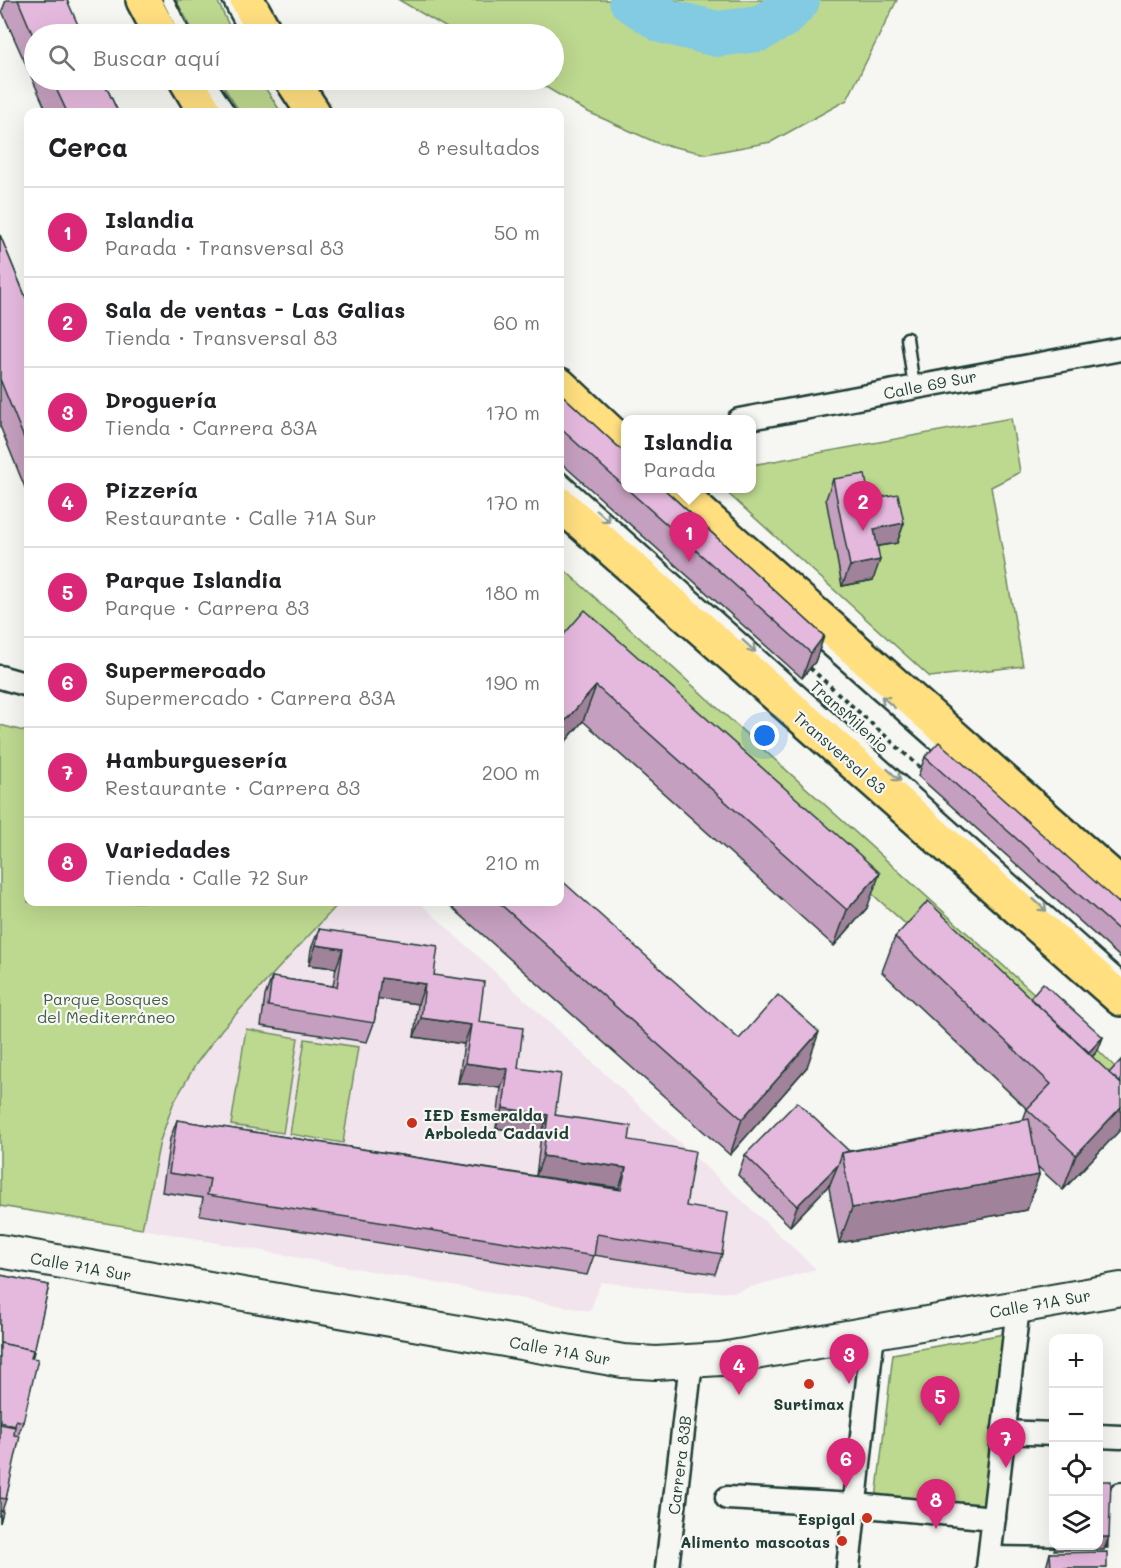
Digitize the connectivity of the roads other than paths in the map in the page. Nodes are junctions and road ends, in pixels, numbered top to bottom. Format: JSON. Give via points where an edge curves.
{"nodes":[{"id":1,"x":143,"y":0,"type":"edge"},
{"id":2,"x":168,"y":0,"type":"edge"},
{"id":3,"x":228,"y":0,"type":"edge"},
{"id":4,"x":247,"y":0,"type":"edge"},
{"id":5,"x":156,"y":24,"type":"edge"},
{"id":6,"x":180,"y":24,"type":"edge"},
{"id":7,"x":241,"y":24,"type":"edge"},
{"id":8,"x":260,"y":24,"type":"edge"},
{"id":9,"x":192,"y":90,"type":"edge"},
{"id":10,"x":216,"y":90,"type":"edge"},
{"id":11,"x":299,"y":90,"type":"edge"},
{"id":12,"x":203,"y":108,"type":"edge"},
{"id":13,"x":228,"y":108,"type":"edge"},
{"id":14,"x":311,"y":108,"type":"edge"},
{"id":15,"x":907,"y":338,"type":"dead end"},
{"id":16,"x":1121,"y":348,"type":"edge"},
{"id":17,"x":914,"y":387,"type":"junction"},
{"id":18,"x":564,"y":389,"type":"edge"},
{"id":19,"x":756,"y":417,"type":"edge"},
{"id":20,"x":621,"y":441,"type":"edge"},
{"id":21,"x":564,"y":481,"type":"edge"},
{"id":22,"x":678,"y":493,"type":"edge"},
{"id":23,"x":564,"y":508,"type":"edge"},
{"id":24,"x":808,"y":632,"type":"edge"},
{"id":25,"x":0,"y":677,"type":"edge"},
{"id":26,"x":24,"y":684,"type":"edge"},
{"id":27,"x":960,"y":766,"type":"edge"},
{"id":28,"x":1121,"y":885,"type":"edge"},
{"id":29,"x":1121,"y":977,"type":"edge"},
{"id":30,"x":1121,"y":999,"type":"edge"},
{"id":31,"x":0,"y":1251,"type":"edge"},
{"id":32,"x":1121,"y":1289,"type":"edge"},
{"id":33,"x":1018,"y":1307,"type":"junction"},
{"id":34,"x":873,"y":1332,"type":"junction"},
{"id":35,"x":691,"y":1362,"type":"junction"},
{"id":36,"x":1003,"y":1432,"type":"junction"},
{"id":37,"x":1049,"y":1434,"type":"edge"},
{"id":38,"x":1103,"y":1436,"type":"edge"},
{"id":39,"x":1121,"y":1437,"type":"edge"},
{"id":40,"x":1121,"y":1494,"type":"edge"},
{"id":41,"x":727,"y":1498,"type":"dead end"},
{"id":42,"x":855,"y":1505,"type":"junction"},
{"id":43,"x":994,"y":1518,"type":"junction"},
{"id":44,"x":989,"y":1563,"type":"edge"},
{"id":45,"x":1119,"y":1564,"type":"edge"},
{"id":46,"x":667,"y":1568,"type":"edge"},
{"id":47,"x":848,"y":1568,"type":"edge"}],
"edges":[{"from":1,"to":5,"type":"main road"},
{"from":2,"to":6,"type":"lane"},
{"from":3,"to":7,"type":"lane"},
{"from":4,"to":8,"type":"main road"},
{"from":9,"to":12,"type":"main road"},
{"from":10,"to":13,"type":"lane"},
{"from":11,"to":14,"type":"main road"},
{"from":15,"to":17,"type":"lane"},
{"from":16,"to":17,"type":"street","name":"Calle 69 Sur"},
{"from":17,"to":19,"type":"street","name":"Calle 69 Sur"},
{"from":18,"to":20,"type":"main road"},
{"from":21,"to":29,"type":"lane","name":"TransMilenio","one_way":true},
{"from":22,"to":28,"type":"main road"},
{"from":23,"to":30,"type":"main road","name":"Transversal 83"},
{"from":27,"to":24,"type":"lane","one_way":true},
{"from":25,"to":26,"type":"street"},
{"from":31,"to":35,"type":"street","name":"Calle 71A Sur","via":[[623,1361]]},
{"from":32,"to":33,"type":"street","name":"Calle 71A Sur"},
{"from":33,"to":34,"type":"street","name":"Calle 71A Sur"},
{"from":33,"to":36,"type":"street"},
{"from":34,"to":35,"type":"street","name":"Calle 71A Sur"},
{"from":34,"to":42,"type":"street"},
{"from":35,"to":46,"type":"street","name":"Carrera 83B"},
{"from":36,"to":37,"type":"street"},
{"from":36,"to":43,"type":"street"},
{"from":38,"to":39,"type":"street"},
{"from":40,"to":45,"type":"street"},
{"from":41,"to":42,"type":"street"},
{"from":42,"to":43,"type":"street"},
{"from":42,"to":47,"type":"street"},
{"from":43,"to":44,"type":"street"},
{"from":44,"to":45,"type":"street"}]}
